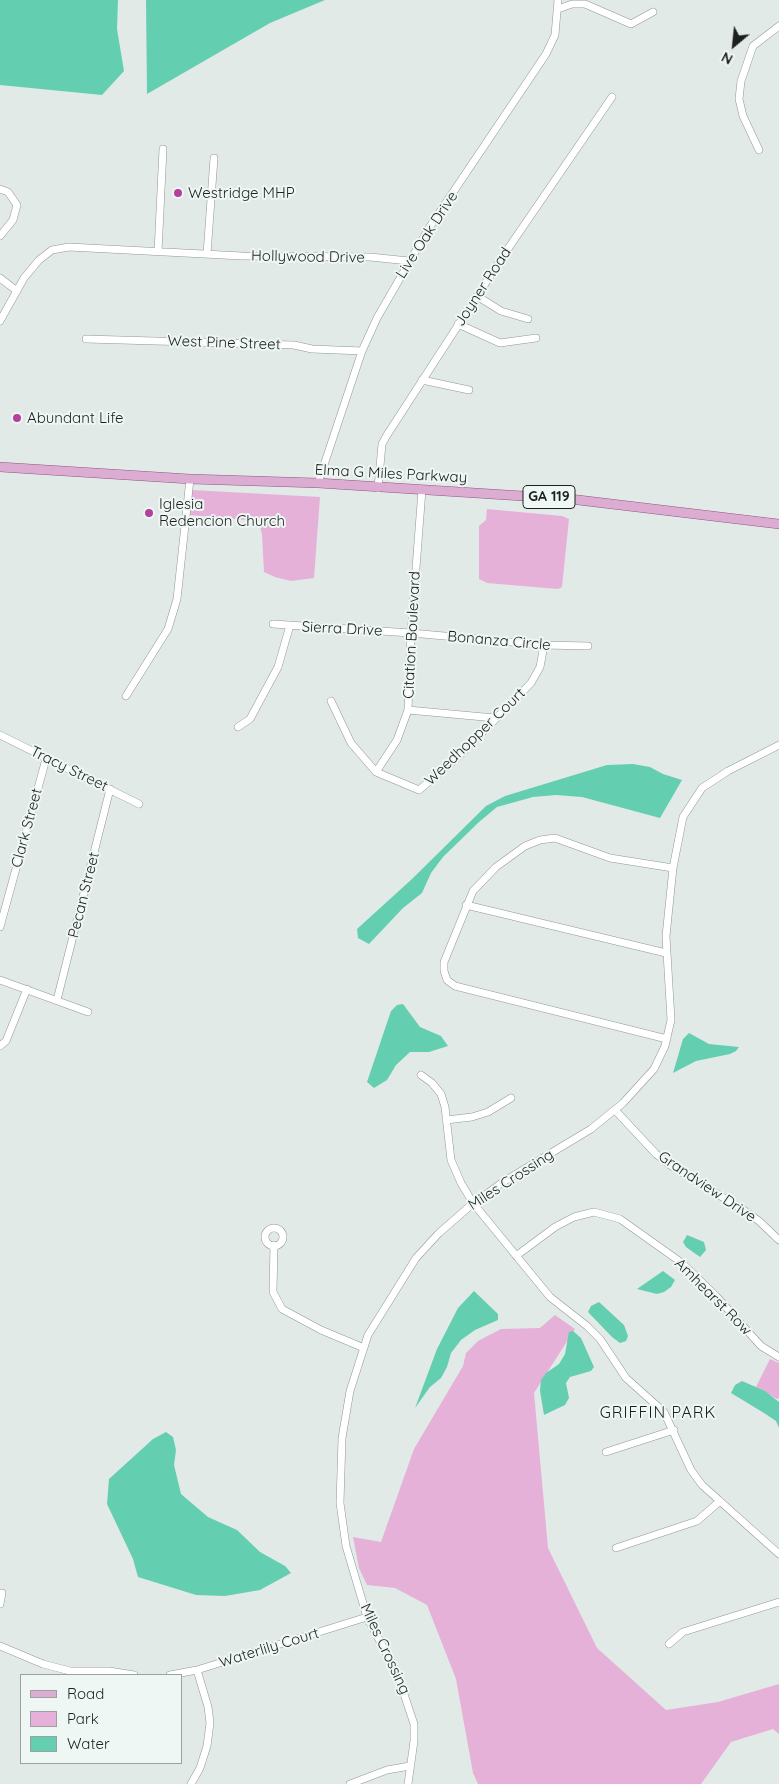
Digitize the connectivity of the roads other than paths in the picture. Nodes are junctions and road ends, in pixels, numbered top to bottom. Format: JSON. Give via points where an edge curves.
{"nodes":[{"id":1,"x":558,"y":0,"type":"edge"},
{"id":2,"x":558,"y":9,"type":"junction"},
{"id":3,"x":653,"y":12,"type":"dead end"},
{"id":4,"x":779,"y":26,"type":"edge"},
{"id":5,"x":612,"y":97,"type":"dead end"},
{"id":6,"x":163,"y":149,"type":"dead end"},
{"id":7,"x":759,"y":150,"type":"dead end"},
{"id":8,"x":214,"y":158,"type":"dead end"},
{"id":9,"x":0,"y":189,"type":"edge"},
{"id":10,"x":0,"y":236,"type":"edge"},
{"id":11,"x":158,"y":252,"type":"junction"},
{"id":12,"x":207,"y":254,"type":"junction"},
{"id":13,"x":409,"y":261,"type":"junction"},
{"id":14,"x":0,"y":278,"type":"edge"},
{"id":15,"x":17,"y":291,"type":"junction"},
{"id":16,"x":476,"y":296,"type":"junction"},
{"id":17,"x":528,"y":319,"type":"dead end"},
{"id":18,"x":0,"y":321,"type":"edge"},
{"id":19,"x":458,"y":324,"type":"junction"},
{"id":20,"x":536,"y":338,"type":"dead end"},
{"id":21,"x":86,"y":339,"type":"dead end"},
{"id":22,"x":362,"y":351,"type":"junction"},
{"id":23,"x":422,"y":380,"type":"junction"},
{"id":24,"x":469,"y":390,"type":"dead end"},
{"id":25,"x":0,"y":467,"type":"edge"},
{"id":26,"x":190,"y":479,"type":"junction"},
{"id":27,"x":318,"y":483,"type":"junction"},
{"id":28,"x":378,"y":488,"type":"junction"},
{"id":29,"x":422,"y":490,"type":"junction"},
{"id":30,"x":779,"y":524,"type":"edge"},
{"id":31,"x":273,"y":624,"type":"dead end"},
{"id":32,"x":290,"y":626,"type":"junction"},
{"id":33,"x":411,"y":633,"type":"junction"},
{"id":34,"x":544,"y":646,"type":"junction"},
{"id":35,"x":588,"y":646,"type":"dead end"},
{"id":36,"x":126,"y":696,"type":"dead end"},
{"id":37,"x":331,"y":701,"type":"dead end"},
{"id":38,"x":408,"y":710,"type":"junction"},
{"id":39,"x":495,"y":718,"type":"junction"},
{"id":40,"x":238,"y":728,"type":"dead end"},
{"id":41,"x":0,"y":735,"type":"edge"},
{"id":42,"x":779,"y":745,"type":"edge"},
{"id":43,"x":46,"y":759,"type":"junction"},
{"id":44,"x":376,"y":772,"type":"junction"},
{"id":45,"x":110,"y":790,"type":"junction"},
{"id":46,"x":139,"y":804,"type":"dead end"},
{"id":47,"x":673,"y":868,"type":"junction"},
{"id":48,"x":466,"y":905,"type":"junction"},
{"id":49,"x":0,"y":927,"type":"edge"},
{"id":50,"x":666,"y":953,"type":"junction"},
{"id":51,"x":0,"y":980,"type":"edge"},
{"id":52,"x":27,"y":989,"type":"junction"},
{"id":53,"x":57,"y":1000,"type":"junction"},
{"id":54,"x":88,"y":1012,"type":"dead end"},
{"id":55,"x":667,"y":1039,"type":"junction"},
{"id":56,"x":0,"y":1046,"type":"edge"},
{"id":57,"x":421,"y":1075,"type":"dead end"},
{"id":58,"x":511,"y":1098,"type":"dead end"},
{"id":59,"x":616,"y":1110,"type":"junction"},
{"id":60,"x":446,"y":1120,"type":"junction"},
{"id":61,"x":474,"y":1203,"type":"junction"},
{"id":62,"x":779,"y":1240,"type":"edge"},
{"id":63,"x":274,"y":1246,"type":"dead end"},
{"id":64,"x":516,"y":1256,"type":"junction"},
{"id":65,"x":364,"y":1348,"type":"junction"},
{"id":66,"x":779,"y":1357,"type":"edge"},
{"id":67,"x":674,"y":1430,"type":"junction"},
{"id":68,"x":606,"y":1452,"type":"dead end"},
{"id":69,"x":720,"y":1501,"type":"junction"},
{"id":70,"x":616,"y":1548,"type":"dead end"},
{"id":71,"x":779,"y":1554,"type":"edge"},
{"id":72,"x":2,"y":1593,"type":"dead end"},
{"id":73,"x":779,"y":1602,"type":"edge"},
{"id":74,"x":0,"y":1604,"type":"edge"},
{"id":75,"x":367,"y":1617,"type":"junction"},
{"id":76,"x":669,"y":1644,"type":"dead end"},
{"id":77,"x":0,"y":1646,"type":"edge"},
{"id":78,"x":197,"y":1670,"type":"junction"},
{"id":79,"x":128,"y":1674,"type":"edge"},
{"id":80,"x":175,"y":1674,"type":"edge"},
{"id":81,"x":410,"y":1766,"type":"junction"},
{"id":82,"x":190,"y":1784,"type":"edge"},
{"id":83,"x":350,"y":1784,"type":"edge"},
{"id":84,"x":408,"y":1784,"type":"edge"}],
"edges":[{"from":1,"to":2,"type":"street","name":"Live Oak Drive"},
{"from":2,"to":3,"type":"street","via":[[585,4],[631,24]]},
{"from":2,"to":13,"type":"street","name":"Live Oak Drive","via":[[555,35],[546,54]]},
{"from":4,"to":7,"type":"street","via":[[754,46],[741,81],[739,99],[743,116]]},
{"from":5,"to":16,"type":"street","name":"Joyner Road"},
{"from":6,"to":11,"type":"street"},
{"from":8,"to":12,"type":"street"},
{"from":9,"to":10,"type":"street","via":[[8,192],[17,205],[13,220]]},
{"from":11,"to":12,"type":"street","name":"Hollywood Drive"},
{"from":11,"to":15,"type":"street","name":"Hollywood Drive","via":[[69,247],[52,250],[39,260]]},
{"from":12,"to":13,"type":"street","name":"Hollywood Drive","via":[[370,257]]},
{"from":13,"to":22,"type":"street","name":"Live Oak Drive","via":[[376,318]]},
{"from":14,"to":15,"type":"street"},
{"from":15,"to":18,"type":"street","name":"Hollywood Drive"},
{"from":16,"to":17,"type":"street","via":[[501,311]]},
{"from":16,"to":19,"type":"street","name":"Joyner Road"},
{"from":19,"to":20,"type":"street","via":[[500,343]]},
{"from":19,"to":23,"type":"street","name":"Joyner Road"},
{"from":21,"to":22,"type":"street","name":"West Pine Street","via":[[294,345]]},
{"from":22,"to":27,"type":"street","name":"Live Oak Drive"},
{"from":23,"to":24,"type":"street"},
{"from":23,"to":28,"type":"street","name":"Joyner Road","via":[[382,444]]},
{"from":25,"to":26,"type":"main road","name":"Elma G Miles Parkway","number":"GA 119"},
{"from":26,"to":27,"type":"main road","name":"Elma G Miles Parkway","number":"GA 119"},
{"from":26,"to":36,"type":"street","via":[[177,599],[168,629]]},
{"from":27,"to":28,"type":"main road","name":"Elma G Miles Parkway","number":"GA 119"},
{"from":28,"to":29,"type":"main road","name":"Elma G Miles Parkway","number":"GA 119"},
{"from":29,"to":30,"type":"main road","name":"Elma G Miles Parkway","number":"GA 119","via":[[570,499]]},
{"from":29,"to":33,"type":"street","name":"Citation Boulevard"},
{"from":31,"to":32,"type":"street","name":"Sierra Drive"},
{"from":32,"to":33,"type":"street","name":"Sierra Drive"},
{"from":32,"to":40,"type":"street","via":[[278,667],[250,719]]},
{"from":33,"to":34,"type":"street","name":"Bonanza Circle"},
{"from":33,"to":38,"type":"street","name":"Citation Boulevard"},
{"from":34,"to":35,"type":"street","name":"Bonanza Circle"},
{"from":34,"to":39,"type":"street","name":"Weedhopper Court","via":[[536,676]]},
{"from":37,"to":44,"type":"street","name":"Weedhopper Court","via":[[351,743]]},
{"from":38,"to":39,"type":"street"},
{"from":38,"to":44,"type":"street","name":"Citation Boulevard","via":[[397,740]]},
{"from":39,"to":44,"type":"street","name":"Weedhopper Court","via":[[419,790]]},
{"from":41,"to":43,"type":"street","name":"Tracy Street"},
{"from":42,"to":47,"type":"street","name":"Miles Crossing","via":[[702,788],[683,817]]},
{"from":43,"to":45,"type":"street","name":"Tracy Street"},
{"from":43,"to":49,"type":"street","name":"Clark Street"},
{"from":45,"to":46,"type":"street","name":"Tracy Street"},
{"from":45,"to":53,"type":"street","name":"Pecan Street"},
{"from":47,"to":48,"type":"street","via":[[610,858],[555,838],[540,840],[514,853],[496,867],[473,891]]},
{"from":47,"to":50,"type":"street","name":"Miles Crossing"},
{"from":48,"to":50,"type":"street"},
{"from":48,"to":55,"type":"street","via":[[444,962],[447,980],[455,986]]},
{"from":50,"to":55,"type":"street","name":"Miles Crossing","via":[[671,1020]]},
{"from":51,"to":52,"type":"street"},
{"from":52,"to":53,"type":"street"},
{"from":52,"to":56,"type":"street","via":[[6,1040]]},
{"from":53,"to":54,"type":"street"},
{"from":55,"to":59,"type":"street","name":"Miles Crossing","via":[[654,1069]]},
{"from":57,"to":60,"type":"street","via":[[441,1094]]},
{"from":58,"to":60,"type":"street","via":[[488,1112]]},
{"from":59,"to":61,"type":"street","name":"Miles Crossing"},
{"from":59,"to":62,"type":"street","name":"Grandview Drive","via":[[656,1154],[760,1221]]},
{"from":60,"to":61,"type":"street","via":[[450,1160]]},
{"from":61,"to":64,"type":"street"},
{"from":61,"to":65,"type":"street","name":"Miles Crossing","via":[[416,1258],[368,1335]]},
{"from":63,"to":65,"type":"street","via":[[273,1292],[282,1309]]},
{"from":64,"to":66,"type":"street","name":"Amhearst Row","via":[[574,1217],[594,1212],[620,1219],[682,1264],[762,1346]]},
{"from":64,"to":67,"type":"street","via":[[559,1306],[600,1340],[618,1369],[664,1412]]},
{"from":65,"to":75,"type":"street","name":"Miles Crossing","via":[[350,1391],[342,1438],[340,1503],[346,1546]]},
{"from":67,"to":68,"type":"street"},
{"from":67,"to":69,"type":"street","via":[[691,1470]]},
{"from":69,"to":70,"type":"street","via":[[697,1521]]},
{"from":69,"to":71,"type":"street"},
{"from":72,"to":74,"type":"street"},
{"from":73,"to":76,"type":"street","via":[[683,1632]]},
{"from":75,"to":78,"type":"street","name":"Waterlily Court"},
{"from":75,"to":81,"type":"street","name":"Miles Crossing","via":[[407,1698],[414,1724]]},
{"from":77,"to":79,"type":"street","via":[[43,1664],[70,1670]]},
{"from":78,"to":80,"type":"street","name":"Waterlily Court"},
{"from":78,"to":82,"type":"street","via":[[210,1722],[200,1768]]},
{"from":81,"to":83,"type":"street","via":[[386,1770]]},
{"from":81,"to":84,"type":"street","name":"Miles Crossing"}]}
